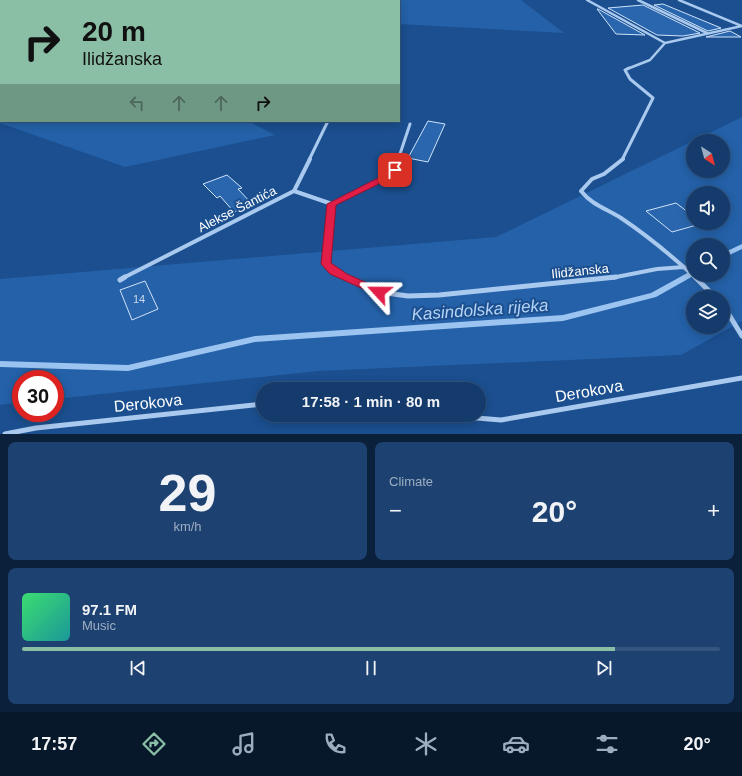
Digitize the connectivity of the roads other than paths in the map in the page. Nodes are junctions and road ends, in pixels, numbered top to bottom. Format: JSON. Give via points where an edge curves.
{"nodes":[{"id":1,"x":587,"y":0,"type":"edge"},
{"id":2,"x":638,"y":0,"type":"edge"},
{"id":3,"x":679,"y":0,"type":"edge"},
{"id":4,"x":707,"y":33,"type":"junction"},
{"id":5,"x":665,"y":43,"type":"junction"},
{"id":6,"x":328,"y":122,"type":"edge"},
{"id":7,"x":410,"y":124,"type":"dead end"},
{"id":8,"x":294,"y":191,"type":"junction"},
{"id":9,"x":332,"y":204,"type":"junction"},
{"id":10,"x":684,"y":267,"type":"junction"},
{"id":11,"x":120,"y":280,"type":"dead end"},
{"id":12,"x":708,"y":290,"type":"edge"},
{"id":13,"x":730,"y":317,"type":"edge"},
{"id":14,"x":742,"y":336,"type":"edge"},
{"id":15,"x":742,"y":378,"type":"edge"},
{"id":16,"x":256,"y":405,"type":"edge"},
{"id":17,"x":486,"y":419,"type":"edge"},
{"id":18,"x":35,"y":431,"type":"edge"},
{"id":19,"x":5,"y":434,"type":"edge"}],
"edges":[{"from":1,"to":5,"type":"street"},
{"from":2,"to":4,"type":"street"},
{"from":3,"to":4,"type":"street","via":[[742,26]]},
{"from":4,"to":5,"type":"street"},
{"from":5,"to":10,"type":"street","via":[[650,60],[625,70],[630,79],[653,98],[623,159],[604,174],[592,179],[581,191],[585,197],[620,218]]},
{"from":6,"to":8,"type":"street","name":"Alekse Šantića"},
{"from":7,"to":9,"type":"street","via":[[395,170]]},
{"from":8,"to":9,"type":"street"},
{"from":8,"to":11,"type":"street","name":"Alekse Šantića"},
{"from":9,"to":10,"type":"street","name":"Ilidžanska","via":[[326,264],[338,274],[379,292],[408,296],[439,295],[604,280],[657,269]]},
{"from":10,"to":12,"type":"street"},
{"from":13,"to":14,"type":"street"},
{"from":15,"to":17,"type":"street","name":"Derokova","via":[[501,420]]},
{"from":16,"to":18,"type":"street","name":"Derokova"},
{"from":18,"to":19,"type":"street","name":"Derokova"}]}
